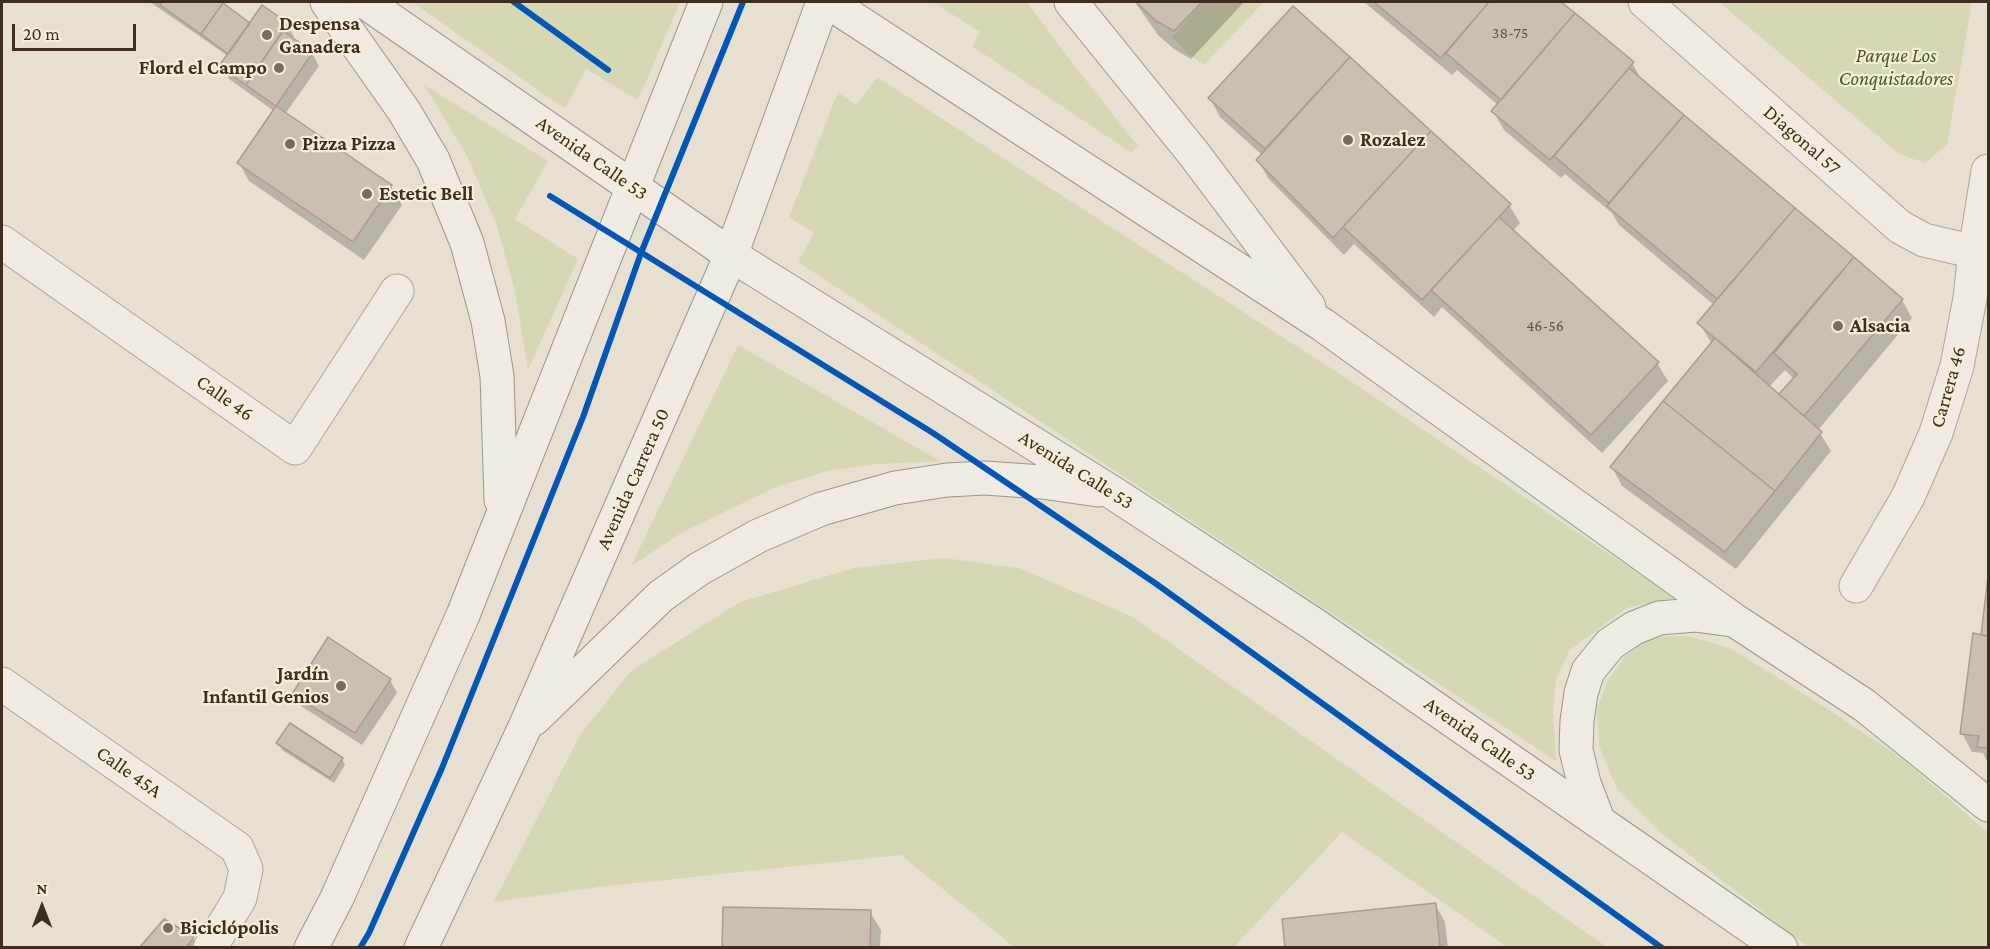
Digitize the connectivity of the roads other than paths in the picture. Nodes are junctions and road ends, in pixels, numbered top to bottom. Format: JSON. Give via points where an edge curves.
{"nodes":[{"id":1,"x":327,"y":2,"type":"edge"},
{"id":2,"x":365,"y":2,"type":"edge"},
{"id":3,"x":706,"y":2,"type":"edge"},
{"id":4,"x":823,"y":2,"type":"edge"},
{"id":5,"x":828,"y":2,"type":"edge"},
{"id":6,"x":1071,"y":2,"type":"edge"},
{"id":7,"x":1645,"y":2,"type":"edge"},
{"id":8,"x":1989,"y":171,"type":"edge"},
{"id":9,"x":633,"y":187,"type":"junction"},
{"id":10,"x":2,"y":242,"type":"edge"},
{"id":11,"x":1975,"y":252,"type":"junction"},
{"id":12,"x":731,"y":255,"type":"junction"},
{"id":13,"x":396,"y":291,"type":"dead end"},
{"id":14,"x":1323,"y":325,"type":"junction"},
{"id":15,"x":1113,"y":493,"type":"junction"},
{"id":16,"x":501,"y":515,"type":"junction"},
{"id":17,"x":1856,"y":586,"type":"dead end"},
{"id":18,"x":1734,"y":620,"type":"junction"},
{"id":19,"x":2,"y":684,"type":"edge"},
{"id":20,"x":524,"y":729,"type":"junction"},
{"id":21,"x":1989,"y":805,"type":"edge"},
{"id":22,"x":1598,"y":820,"type":"junction"},
{"id":23,"x":210,"y":948,"type":"edge"},
{"id":24,"x":311,"y":948,"type":"edge"},
{"id":25,"x":421,"y":948,"type":"edge"},
{"id":26,"x":1781,"y":948,"type":"edge"}],
"edges":[{"from":1,"to":16,"type":"main road","via":[[404,111],[433,160],[467,243],[488,321],[497,376]]},
{"from":2,"to":9,"type":"main road","name":"Avenida Calle 53"},
{"from":3,"to":9,"type":"main road"},
{"from":4,"to":12,"type":"main road","name":"Avenida Carrera 50"},
{"from":5,"to":14,"type":"main road"},
{"from":6,"to":14,"type":"main road","via":[[1194,154]]},
{"from":7,"to":11,"type":"main road","name":"Diagonal 57","via":[[1900,227],[1924,240]]},
{"from":8,"to":11,"type":"main road","name":"Carrera 46"},
{"from":9,"to":12,"type":"main road","name":"Avenida Calle 53"},
{"from":9,"to":16,"type":"main road"},
{"from":10,"to":13,"type":"main road","name":"Calle 46","via":[[295,448]]},
{"from":11,"to":17,"type":"main road","name":"Carrera 46","via":[[1971,298],[1957,366],[1936,433],[1908,497]]},
{"from":12,"to":15,"type":"main road","name":"Avenida Calle 53"},
{"from":12,"to":20,"type":"main road","name":"Avenida Carrera 50"},
{"from":14,"to":18,"type":"main road"},
{"from":15,"to":20,"type":"main road","via":[[1042,482],[947,480],[895,488],[821,509],[758,536],[661,596]]},
{"from":15,"to":22,"type":"main road","name":"Avenida Calle 53","via":[[1312,623]]},
{"from":16,"to":24,"type":"main road","via":[[418,717],[338,898]]},
{"from":18,"to":21,"type":"main road","via":[[1863,705]]},
{"from":18,"to":22,"type":"main road","via":[[1695,615],[1659,618],[1610,644],[1588,671],[1579,702],[1576,750]]},
{"from":19,"to":23,"type":"main road","name":"Calle 45A","via":[[237,848],[246,869],[240,898]]},
{"from":20,"to":25,"type":"main road","name":"Avenida Carrera 50"},
{"from":22,"to":26,"type":"main road","name":"Avenida Calle 53"}]}
